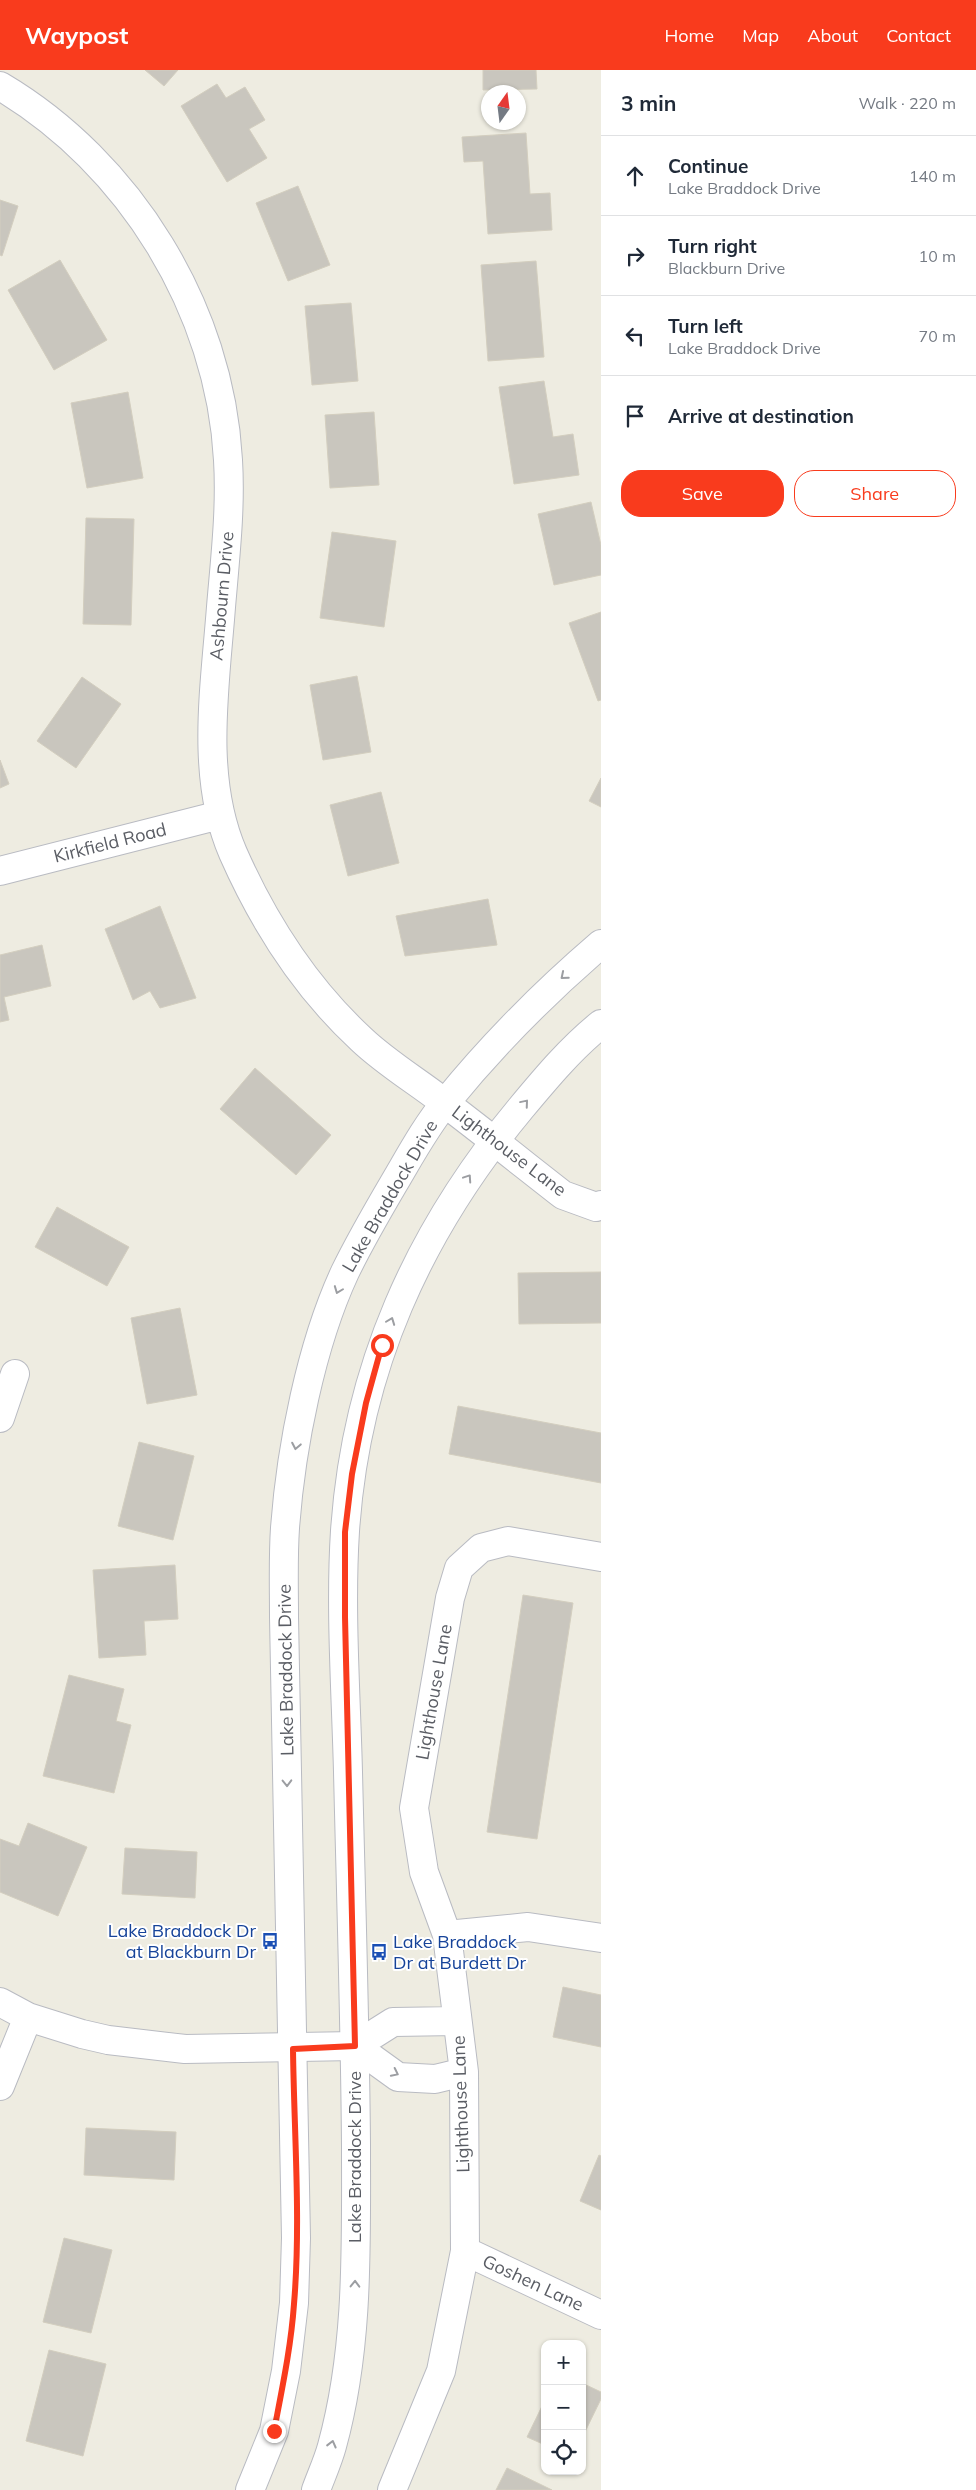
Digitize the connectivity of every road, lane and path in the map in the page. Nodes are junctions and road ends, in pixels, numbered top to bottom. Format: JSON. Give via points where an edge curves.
{"nodes":[{"id":1,"x":0,"y":86,"type":"edge"},
{"id":2,"x":220,"y":815,"type":"junction"},
{"id":3,"x":0,"y":871,"type":"edge"},
{"id":4,"x":601,"y":944,"type":"edge"},
{"id":5,"x":601,"y":1024,"type":"edge"},
{"id":6,"x":445,"y":1103,"type":"junction"},
{"id":7,"x":494,"y":1141,"type":"junction"},
{"id":8,"x":601,"y":1205,"type":"edge"},
{"id":9,"x":16,"y":1374,"type":"dead end"},
{"id":10,"x":0,"y":1418,"type":"edge"},
{"id":11,"x":601,"y":1557,"type":"edge"},
{"id":12,"x":447,"y":1935,"type":"junction"},
{"id":13,"x":601,"y":1938,"type":"edge"},
{"id":14,"x":0,"y":2002,"type":"edge"},
{"id":15,"x":28,"y":2016,"type":"junction"},
{"id":16,"x":458,"y":2021,"type":"junction"},
{"id":17,"x":355,"y":2046,"type":"junction"},
{"id":18,"x":293,"y":2049,"type":"junction"},
{"id":19,"x":464,"y":2072,"type":"junction"},
{"id":20,"x":0,"y":2086,"type":"edge"},
{"id":21,"x":465,"y":2251,"type":"junction"},
{"id":22,"x":601,"y":2315,"type":"edge"},
{"id":23,"x":250,"y":2490,"type":"edge"},
{"id":24,"x":316,"y":2490,"type":"edge"},
{"id":25,"x":392,"y":2490,"type":"edge"}],
"edges":[{"from":1,"to":2,"type":"street","name":"Ashbourn Drive","via":[[24,100],[74,140],[110,177],[149,227],[182,286],[213,370],[228,459],[228,519],[213,746]]},
{"from":2,"to":3,"type":"street","name":"Kirkfield Road"},
{"from":2,"to":6,"type":"street","name":"Ashbourn Drive","via":[[233,851],[262,909],[308,981],[362,1040]]},
{"from":4,"to":6,"type":"street","name":"Lake Braddock Drive","one_way":true,"via":[[548,989]]},
{"from":7,"to":5,"type":"street","name":"Lake Braddock Drive","one_way":true,"via":[[543,1082]]},
{"from":6,"to":7,"type":"street","name":"Lighthouse Lane"},
{"from":6,"to":18,"type":"street","name":"Lake Braddock Drive","one_way":true,"via":[[405,1164],[345,1273],[325,1326],[307,1390],[292,1464],[285,1528],[284,1617]]},
{"from":7,"to":8,"type":"street","name":"Lighthouse Lane","via":[[562,1195],[596,1207]]},
{"from":17,"to":7,"type":"street","name":"Lake Braddock Drive","one_way":true,"via":[[345,1617],[345,1532],[352,1474],[366,1403],[382,1345],[400,1298],[456,1196]]},
{"from":9,"to":10,"type":"street"},
{"from":11,"to":12,"type":"street","name":"Lighthouse Lane","via":[[508,1541],[481,1548],[459,1568],[450,1598],[414,1808],[424,1872]]},
{"from":12,"to":13,"type":"street","via":[[528,1927]]},
{"from":12,"to":16,"type":"street","name":"Lighthouse Lane"},
{"from":14,"to":15,"type":"street"},
{"from":15,"to":18,"type":"street","via":[[108,2040],[184,2049]]},
{"from":15,"to":20,"type":"street"},
{"from":16,"to":17,"type":"street","via":[[393,2022]]},
{"from":16,"to":19,"type":"street","name":"Lighthouse Lane"},
{"from":17,"to":18,"type":"street"},
{"from":17,"to":19,"type":"street","one_way":true,"via":[[398,2076],[435,2079]]},
{"from":24,"to":17,"type":"street","name":"Lake Braddock Drive","one_way":true,"via":[[332,2449],[346,2381],[355,2308]]},
{"from":18,"to":23,"type":"street","name":"Lake Braddock Drive","via":[[294,2303],[286,2371],[274,2431]]},
{"from":19,"to":21,"type":"street","name":"Lighthouse Lane"},
{"from":21,"to":22,"type":"street","name":"Goshen Lane"},
{"from":21,"to":25,"type":"street","name":"Lighthouse Lane","via":[[441,2371]]}]}
